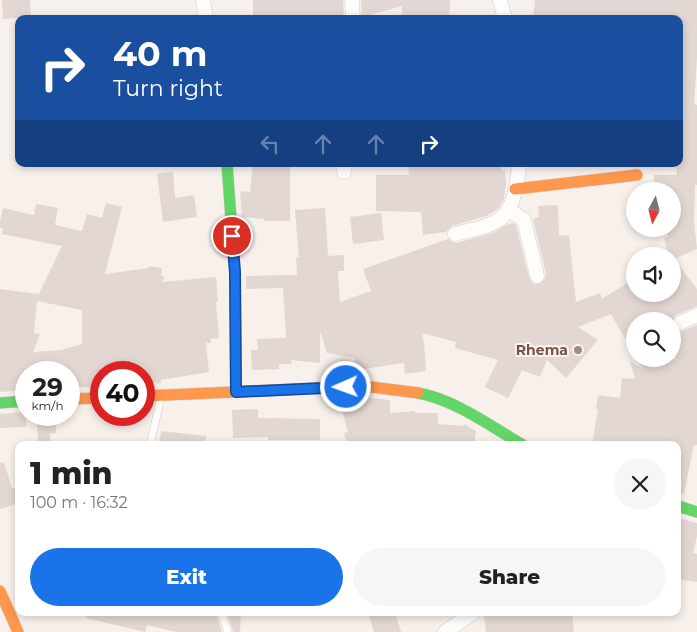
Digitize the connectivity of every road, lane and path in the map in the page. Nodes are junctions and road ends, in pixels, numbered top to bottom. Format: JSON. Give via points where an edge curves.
{"nodes":[{"id":1,"x":203,"y":0,"type":"edge"},
{"id":2,"x":352,"y":0,"type":"edge"},
{"id":3,"x":500,"y":0,"type":"edge"},
{"id":4,"x":205,"y":15,"type":"edge"},
{"id":5,"x":354,"y":15,"type":"edge"},
{"id":6,"x":504,"y":15,"type":"edge"},
{"id":7,"x":227,"y":167,"type":"edge"},
{"id":8,"x":519,"y":167,"type":"edge"},
{"id":9,"x":636,"y":175,"type":"dead end"},
{"id":10,"x":515,"y":189,"type":"junction"},
{"id":11,"x":508,"y":209,"type":"junction"},
{"id":12,"x":455,"y":234,"type":"dead end"},
{"id":13,"x":538,"y":276,"type":"dead end"},
{"id":14,"x":697,"y":315,"type":"edge"},
{"id":15,"x":681,"y":323,"type":"edge"},
{"id":16,"x":236,"y":392,"type":"junction"},
{"id":17,"x":155,"y":395,"type":"edge"},
{"id":18,"x":161,"y":395,"type":"junction"},
{"id":19,"x":15,"y":401,"type":"edge"},
{"id":20,"x":0,"y":402,"type":"edge"},
{"id":21,"x":151,"y":441,"type":"edge"},
{"id":22,"x":516,"y":441,"type":"edge"},
{"id":23,"x":681,"y":507,"type":"edge"},
{"id":24,"x":697,"y":512,"type":"edge"},
{"id":25,"x":0,"y":591,"type":"edge"},
{"id":26,"x":222,"y":616,"type":"edge"},
{"id":27,"x":468,"y":616,"type":"edge"},
{"id":28,"x":18,"y":632,"type":"edge"},
{"id":29,"x":228,"y":632,"type":"edge"},
{"id":30,"x":444,"y":632,"type":"edge"}],
"edges":[{"from":1,"to":4,"type":"street"},
{"from":2,"to":5,"type":"street"},
{"from":3,"to":6,"type":"street"},
{"from":7,"to":16,"type":"street","via":[[235,272]]},
{"from":8,"to":10,"type":"street"},
{"from":9,"to":10,"type":"street"},
{"from":10,"to":11,"type":"street"},
{"from":11,"to":12,"type":"street","via":[[500,220]]},
{"from":11,"to":13,"type":"street","via":[[524,220]]},
{"from":14,"to":15,"type":"street"},
{"from":16,"to":18,"type":"street"},
{"from":16,"to":22,"type":"street","via":[[364,386],[404,390],[453,404]]},
{"from":17,"to":18,"type":"street"},
{"from":18,"to":21,"type":"lane"},
{"from":19,"to":20,"type":"street"},
{"from":23,"to":24,"type":"street"},
{"from":25,"to":28,"type":"street"},
{"from":26,"to":29,"type":"lane"},
{"from":27,"to":30,"type":"street"}]}
